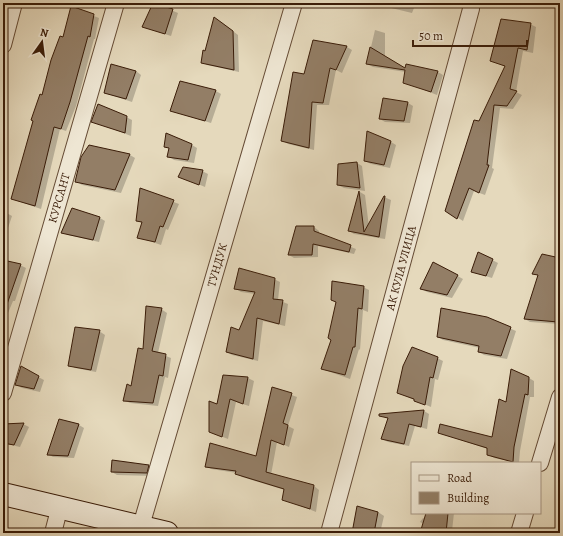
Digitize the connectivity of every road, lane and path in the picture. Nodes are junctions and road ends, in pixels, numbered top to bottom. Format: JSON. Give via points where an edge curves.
{"nodes":[{"id":1,"x":14,"y":3,"type":"edge"},
{"id":2,"x":116,"y":3,"type":"edge"},
{"id":3,"x":294,"y":3,"type":"edge"},
{"id":4,"x":470,"y":3,"type":"edge"},
{"id":5,"x":3,"y":44,"type":"edge"},
{"id":6,"x":3,"y":393,"type":"edge"},
{"id":7,"x":560,"y":397,"type":"edge"},
{"id":8,"x":540,"y":462,"type":"edge"},
{"id":9,"x":3,"y":494,"type":"edge"},
{"id":10,"x":60,"y":506,"type":"junction"},
{"id":11,"x":525,"y":514,"type":"edge"},
{"id":12,"x":141,"y":526,"type":"junction"},
{"id":13,"x":53,"y":533,"type":"edge"},
{"id":14,"x":167,"y":533,"type":"edge"},
{"id":15,"x":329,"y":533,"type":"edge"},
{"id":16,"x":519,"y":533,"type":"edge"}],
"edges":[{"from":1,"to":5,"type":"street"},
{"from":2,"to":6,"type":"street","name":"КУРСАНТ"},
{"from":3,"to":12,"type":"street","name":"ТУНДУК"},
{"from":4,"to":15,"type":"street","name":"АК КУЛА УЛИЦА","via":[[471,9]]},
{"from":7,"to":8,"type":"street"},
{"from":9,"to":10,"type":"main road"},
{"from":10,"to":12,"type":"main road"},
{"from":10,"to":13,"type":"street"},
{"from":11,"to":16,"type":"street"},
{"from":12,"to":14,"type":"main road"}]}
